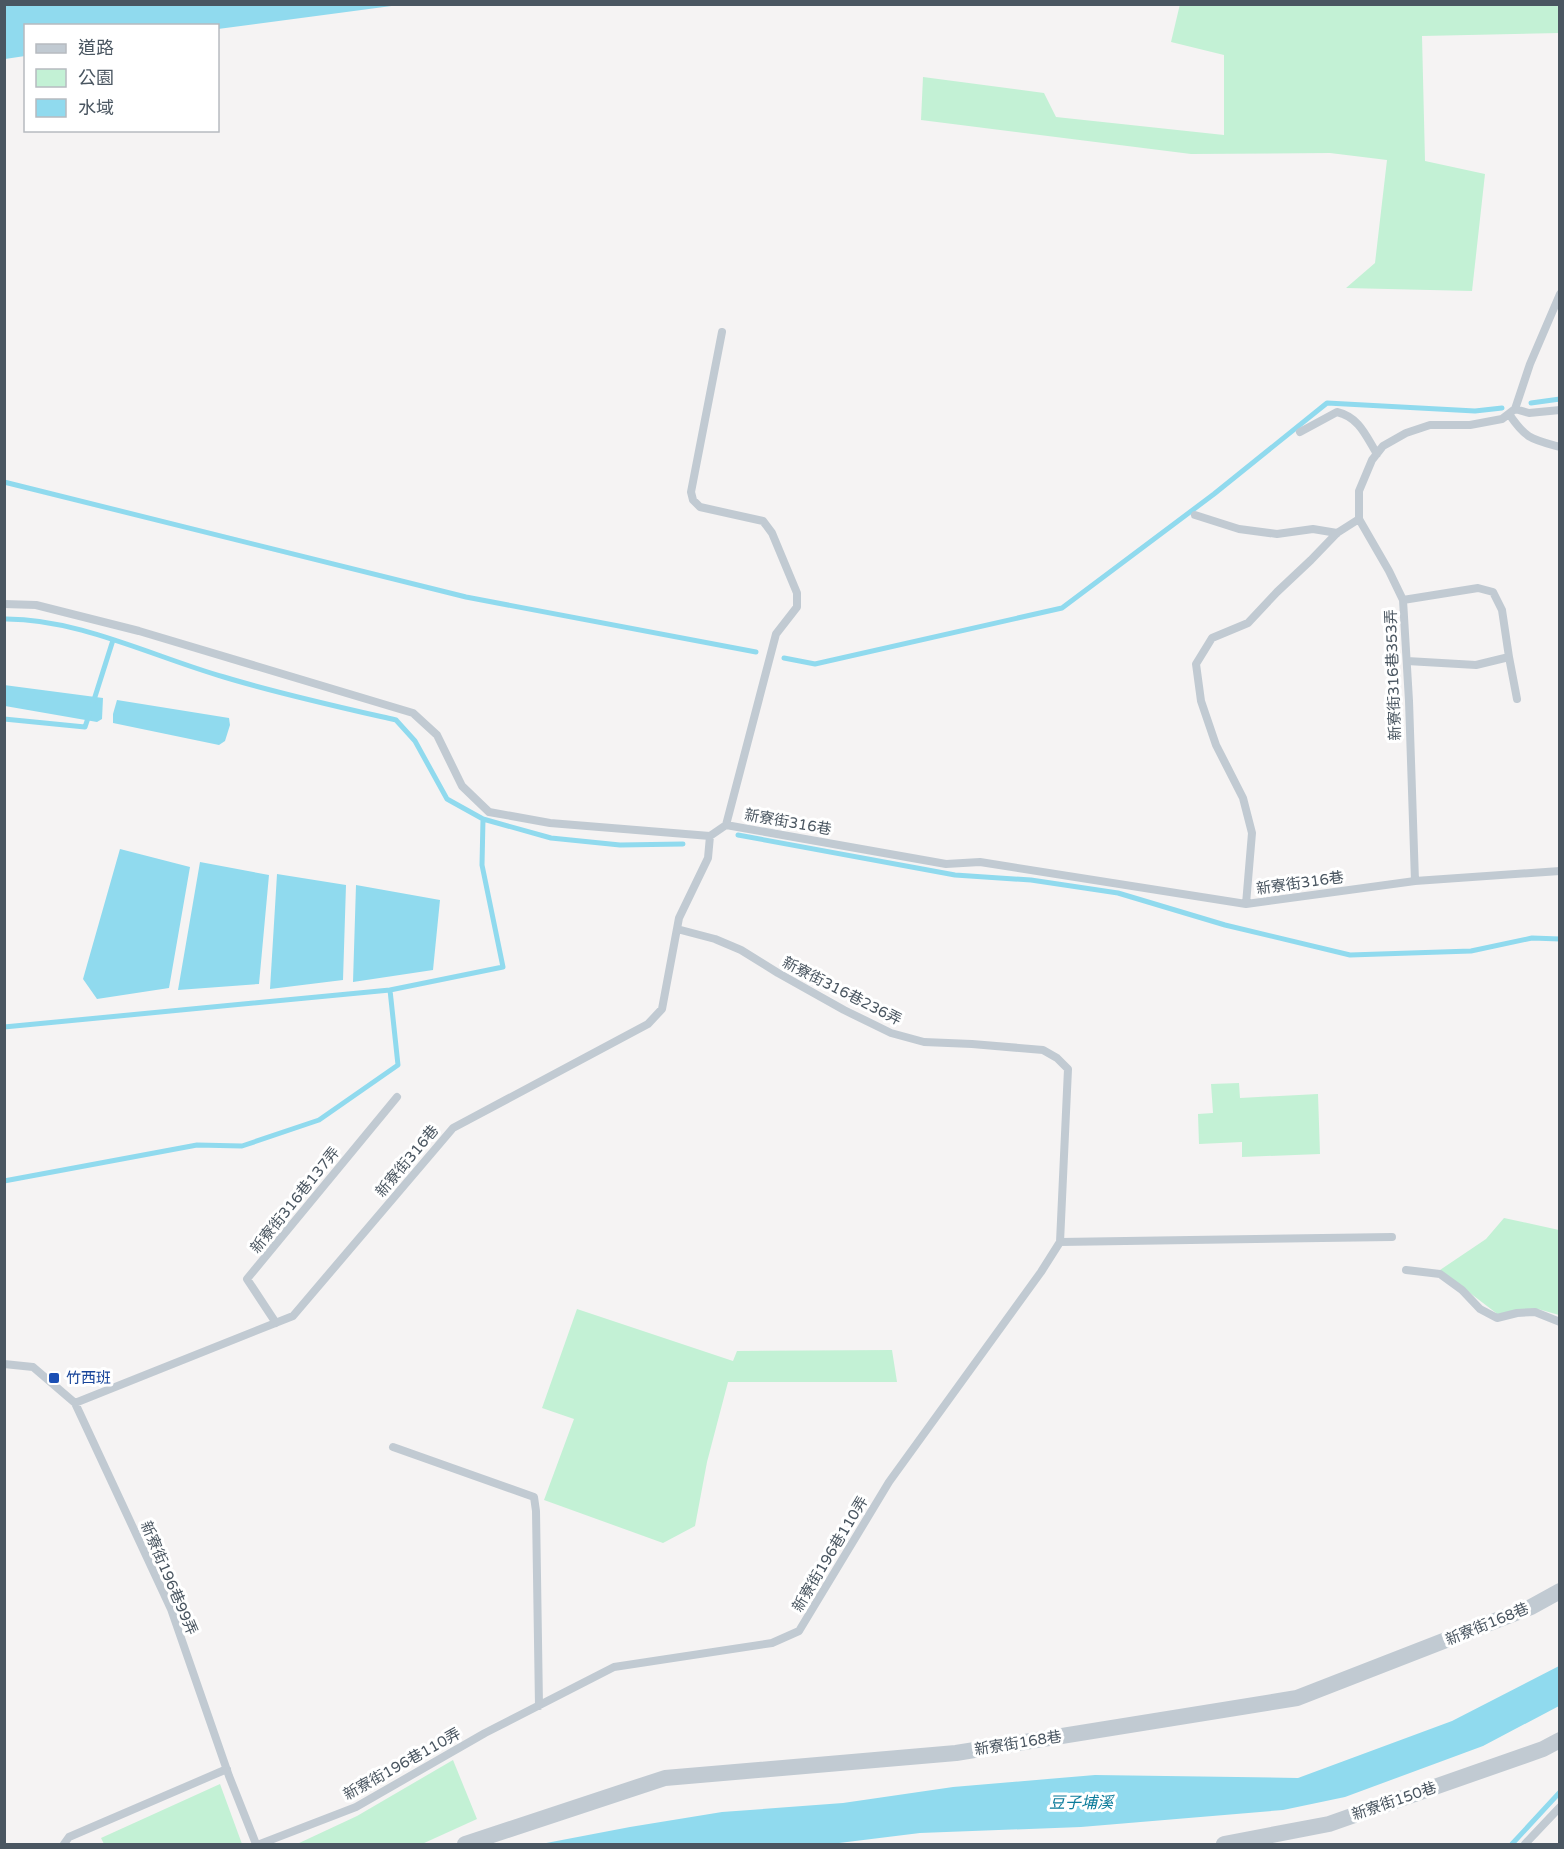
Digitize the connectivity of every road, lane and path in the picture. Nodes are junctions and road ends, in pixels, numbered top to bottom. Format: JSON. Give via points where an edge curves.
{"nodes":[{"id":1,"x":1560,"y":294,"type":"edge"},
{"id":2,"x":722,"y":332,"type":"dead end"},
{"id":3,"x":1560,"y":410,"type":"edge"},
{"id":4,"x":1512,"y":411,"type":"junction"},
{"id":5,"x":1300,"y":432,"type":"dead end"},
{"id":6,"x":1560,"y":447,"type":"edge"},
{"id":7,"x":1377,"y":454,"type":"junction"},
{"id":8,"x":1195,"y":515,"type":"dead end"},
{"id":9,"x":1359,"y":519,"type":"junction"},
{"id":10,"x":1337,"y":533,"type":"junction"},
{"id":11,"x":1403,"y":600,"type":"junction"},
{"id":12,"x":4,"y":604,"type":"edge"},
{"id":13,"x":1509,"y":657,"type":"junction"},
{"id":14,"x":1407,"y":661,"type":"junction"},
{"id":15,"x":1517,"y":699,"type":"dead end"},
{"id":16,"x":726,"y":825,"type":"junction"},
{"id":17,"x":710,"y":836,"type":"junction"},
{"id":18,"x":1560,"y":871,"type":"edge"},
{"id":19,"x":1414,"y":881,"type":"junction"},
{"id":20,"x":1246,"y":904,"type":"junction"},
{"id":21,"x":677,"y":929,"type":"junction"},
{"id":22,"x":1068,"y":1069,"type":"joint"},
{"id":23,"x":397,"y":1096,"type":"dead end"},
{"id":24,"x":1392,"y":1237,"type":"dead end"},
{"id":25,"x":1060,"y":1242,"type":"junction"},
{"id":26,"x":1406,"y":1270,"type":"dead end"},
{"id":27,"x":1560,"y":1322,"type":"edge"},
{"id":28,"x":276,"y":1323,"type":"junction"},
{"id":29,"x":4,"y":1364,"type":"edge"},
{"id":30,"x":75,"y":1403,"type":"junction"},
{"id":31,"x":393,"y":1448,"type":"dead end"},
{"id":32,"x":1560,"y":1591,"type":"edge"},
{"id":33,"x":539,"y":1706,"type":"junction"},
{"id":34,"x":1560,"y":1740,"type":"edge"},
{"id":35,"x":227,"y":1769,"type":"junction"},
{"id":36,"x":1560,"y":1807,"type":"edge"},
{"id":37,"x":64,"y":1845,"type":"edge"},
{"id":38,"x":258,"y":1845,"type":"edge"},
{"id":39,"x":465,"y":1845,"type":"edge"},
{"id":40,"x":1224,"y":1845,"type":"edge"},
{"id":41,"x":1525,"y":1845,"type":"edge"}],
"edges":[{"from":1,"to":4,"type":"lane"},
{"from":2,"to":16,"type":"lane","via":[[691,492],[693,500],[700,507],[763,520],[797,593],[797,607],[776,634]]},
{"from":3,"to":4,"type":"lane"},
{"from":4,"to":6,"type":"lane","via":[[1520,431],[1534,440]]},
{"from":4,"to":7,"type":"lane","via":[[1502,419],[1470,425],[1430,425],[1406,433]]},
{"from":5,"to":7,"type":"lane","via":[[1337,412],[1348,414]]},
{"from":7,"to":9,"type":"lane","via":[[1359,491]]},
{"from":8,"to":10,"type":"lane","via":[[1239,529],[1277,534],[1313,529]]},
{"from":9,"to":10,"type":"lane"},
{"from":9,"to":11,"type":"lane","name":"新寮街316巷353弄"},
{"from":10,"to":20,"type":"lane","via":[[1248,623],[1212,638],[1196,664],[1201,701],[1216,745],[1243,798],[1252,833]]},
{"from":11,"to":13,"type":"lane","via":[[1478,588],[1493,592],[1502,610]]},
{"from":11,"to":14,"type":"lane","name":"新寮街316巷353弄"},
{"from":12,"to":17,"type":"lane","via":[[36,605],[139,631],[413,713],[437,735],[462,786],[489,812],[550,823]]},
{"from":13,"to":14,"type":"lane","via":[[1476,666]]},
{"from":13,"to":15,"type":"lane"},
{"from":14,"to":19,"type":"lane","name":"新寮街316巷353弄"},
{"from":16,"to":17,"type":"lane","name":"新寮街316巷"},
{"from":16,"to":20,"type":"lane","name":"新寮街316巷","via":[[946,864],[980,862]]},
{"from":17,"to":21,"type":"lane","name":"新寮街316巷","via":[[708,858]]},
{"from":18,"to":19,"type":"lane","name":"新寮街316巷"},
{"from":19,"to":20,"type":"lane","name":"新寮街316巷"},
{"from":21,"to":22,"type":"lane","name":"新寮街316巷236弄","via":[[741,950],[891,1033],[924,1042],[1043,1050]]},
{"from":21,"to":28,"type":"lane","name":"新寮街316巷","via":[[662,1009],[648,1024],[453,1128],[293,1316]]},
{"from":22,"to":25,"type":"lane","name":"新寮街196巷110弄"},
{"from":23,"to":28,"type":"lane","name":"新寮街316巷137弄","via":[[247,1280]]},
{"from":24,"to":25,"type":"lane"},
{"from":25,"to":33,"type":"lane","name":"新寮街196巷110弄","via":[[889,1482],[799,1631],[772,1643],[614,1667]]},
{"from":26,"to":27,"type":"lane","via":[[1440,1274],[1480,1309],[1497,1318],[1534,1312]]},
{"from":28,"to":30,"type":"lane","name":"新寮街316巷"},
{"from":29,"to":30,"type":"lane","via":[[33,1367]]},
{"from":30,"to":35,"type":"lane","name":"新寮街196巷99弄","via":[[171,1609]]},
{"from":31,"to":33,"type":"lane","via":[[534,1497]]},
{"from":32,"to":39,"type":"street","name":"新寮街168巷","via":[[1531,1607],[1297,1698],[956,1753],[665,1778]]},
{"from":33,"to":38,"type":"lane","name":"新寮街196巷110弄","via":[[356,1807]]},
{"from":34,"to":40,"type":"street","name":"新寮街150巷","via":[[1329,1824]]},
{"from":35,"to":37,"type":"lane","via":[[69,1837]]},
{"from":35,"to":38,"type":"lane","name":"新寮街196巷99弄"},
{"from":36,"to":41,"type":"lane"}]}
